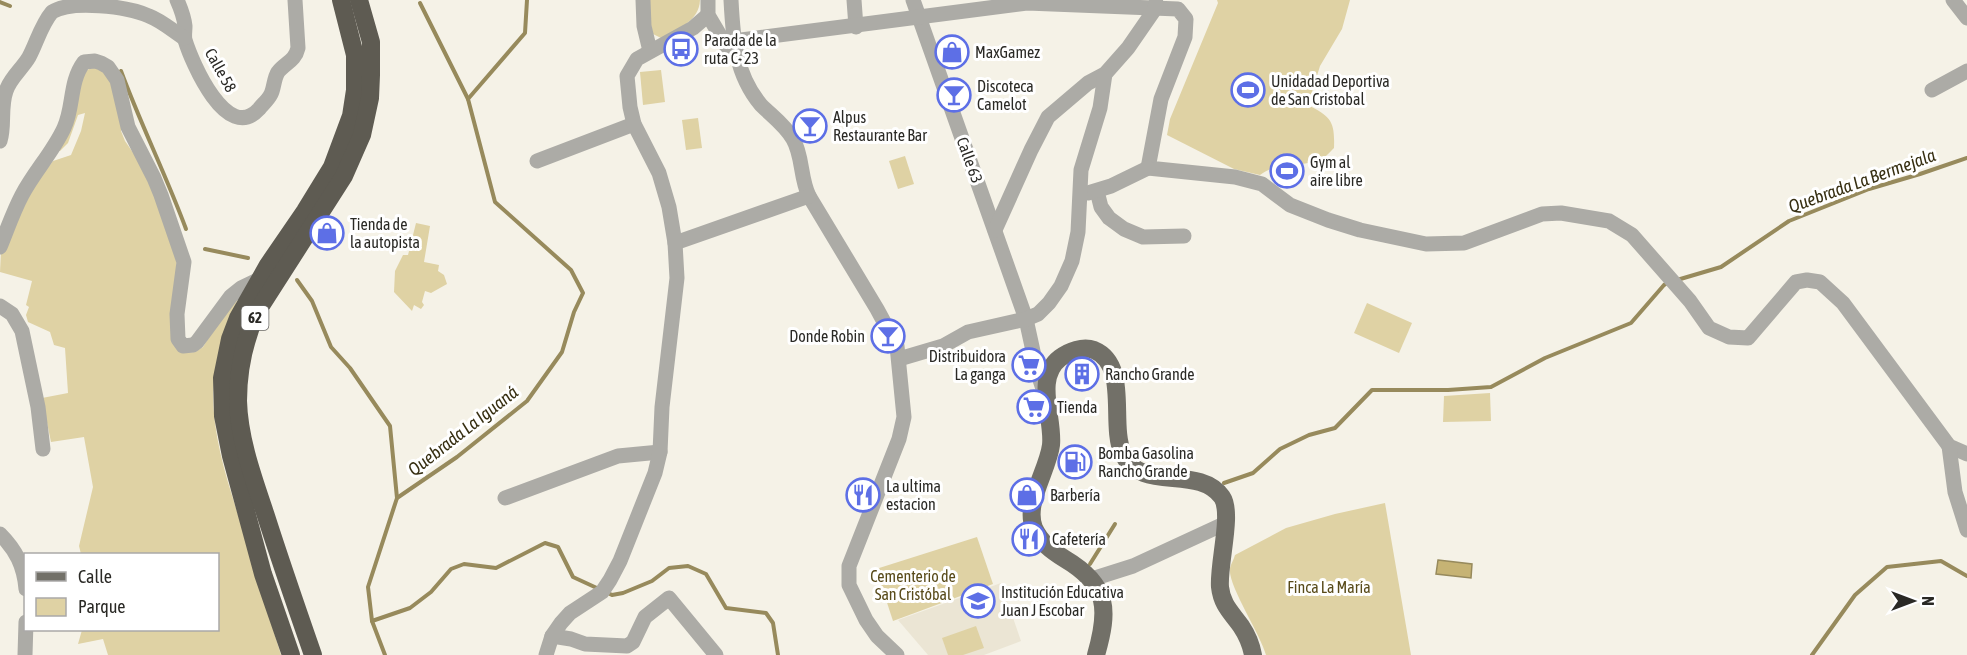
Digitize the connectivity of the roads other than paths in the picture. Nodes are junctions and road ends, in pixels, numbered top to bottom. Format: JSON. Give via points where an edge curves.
{"nodes":[{"id":1,"x":177,"y":0,"type":"edge"},
{"id":2,"x":295,"y":0,"type":"edge"},
{"id":3,"x":341,"y":0,"type":"edge"},
{"id":4,"x":359,"y":0,"type":"edge"},
{"id":5,"x":643,"y":0,"type":"edge"},
{"id":6,"x":731,"y":0,"type":"edge"},
{"id":7,"x":854,"y":0,"type":"edge"},
{"id":8,"x":913,"y":0,"type":"edge"},
{"id":9,"x":1953,"y":0,"type":"edge"},
{"id":10,"x":1027,"y":2,"type":"edge"},
{"id":11,"x":1156,"y":4,"type":"edge"},
{"id":12,"x":708,"y":8,"type":"edge"},
{"id":13,"x":1967,"y":18,"type":"edge"},
{"id":14,"x":919,"y":19,"type":"junction"},
{"id":15,"x":856,"y":27,"type":"junction"},
{"id":16,"x":184,"y":38,"type":"junction"},
{"id":17,"x":733,"y":41,"type":"junction"},
{"id":18,"x":650,"y":51,"type":"junction"},
{"id":19,"x":1967,"y":71,"type":"edge"},
{"id":20,"x":741,"y":73,"type":"junction"},
{"id":21,"x":1105,"y":74,"type":"junction"},
{"id":22,"x":1932,"y":90,"type":"dead end"},
{"id":23,"x":634,"y":124,"type":"junction"},
{"id":24,"x":0,"y":141,"type":"edge"},
{"id":25,"x":537,"y":161,"type":"dead end"},
{"id":26,"x":1148,"y":168,"type":"junction"},
{"id":27,"x":1097,"y":191,"type":"junction"},
{"id":28,"x":809,"y":196,"type":"junction"},
{"id":29,"x":1079,"y":196,"type":"junction"},
{"id":30,"x":995,"y":230,"type":"junction"},
{"id":31,"x":1184,"y":236,"type":"dead end"},
{"id":32,"x":675,"y":243,"type":"junction"},
{"id":33,"x":0,"y":247,"type":"edge"},
{"id":34,"x":260,"y":279,"type":"junction"},
{"id":35,"x":0,"y":306,"type":"edge"},
{"id":36,"x":1026,"y":319,"type":"junction"},
{"id":37,"x":899,"y":358,"type":"junction"},
{"id":38,"x":1046,"y":398,"type":"junction"},
{"id":39,"x":1949,"y":446,"type":"junction"},
{"id":40,"x":43,"y":449,"type":"dead end"},
{"id":41,"x":660,"y":452,"type":"junction"},
{"id":42,"x":1967,"y":454,"type":"edge"},
{"id":43,"x":505,"y":498,"type":"dead end"},
{"id":44,"x":1226,"y":523,"type":"junction"},
{"id":45,"x":1967,"y":530,"type":"edge"},
{"id":46,"x":0,"y":534,"type":"edge"},
{"id":47,"x":24,"y":579,"type":"edge"},
{"id":48,"x":1092,"y":579,"type":"junction"},
{"id":49,"x":26,"y":631,"type":"edge"},
{"id":50,"x":552,"y":636,"type":"junction"},
{"id":51,"x":711,"y":653,"type":"edge"},
{"id":52,"x":25,"y":655,"type":"edge"},
{"id":53,"x":291,"y":655,"type":"edge"},
{"id":54,"x":313,"y":655,"type":"edge"},
{"id":55,"x":546,"y":655,"type":"edge"},
{"id":56,"x":897,"y":655,"type":"edge"},
{"id":57,"x":1096,"y":655,"type":"edge"},
{"id":58,"x":1253,"y":655,"type":"edge"}],
"edges":[{"from":1,"to":16,"type":"street","via":[[182,10]]},
{"from":2,"to":16,"type":"street","name":"Calle 58","via":[[296,56],[278,73],[271,94],[256,112],[242,117],[231,115],[216,102]]},
{"from":3,"to":34,"type":"highway","number":"62","via":[[355,55],[351,116],[332,167]]},
{"from":4,"to":54,"type":"highway","number":"62","via":[[370,42],[371,64],[370,98],[362,135],[344,176],[257,312],[242,353],[239,376],[238,403],[256,485]]},
{"from":5,"to":18,"type":"street"},
{"from":6,"to":17,"type":"street"},
{"from":7,"to":15,"type":"street"},
{"from":8,"to":14,"type":"street","name":"Calle 63"},
{"from":9,"to":13,"type":"street"},
{"from":10,"to":11,"type":"street"},
{"from":10,"to":14,"type":"street"},
{"from":11,"to":21,"type":"street","via":[[1128,48]]},
{"from":11,"to":26,"type":"street","via":[[1178,9],[1186,19],[1185,37],[1161,99]]},
{"from":12,"to":18,"type":"street","via":[[698,25]]},
{"from":12,"to":20,"type":"street"},
{"from":14,"to":15,"type":"street"},
{"from":14,"to":30,"type":"street","name":"Calle 63"},
{"from":15,"to":17,"type":"street"},
{"from":16,"to":24,"type":"street","via":[[151,16],[111,4],[88,0],[58,7],[6,89]]},
{"from":17,"to":20,"type":"street"},
{"from":18,"to":23,"type":"street","via":[[637,59],[627,76]]},
{"from":19,"to":22,"type":"street"},
{"from":20,"to":28,"type":"street","via":[[749,89],[792,137]]},
{"from":21,"to":29,"type":"street","via":[[1100,108],[1081,170]]},
{"from":21,"to":30,"type":"street","via":[[1088,83],[1048,117]]},
{"from":23,"to":25,"type":"street"},
{"from":23,"to":32,"type":"street","via":[[659,173]]},
{"from":26,"to":27,"type":"street"},
{"from":26,"to":39,"type":"street","via":[[1235,177],[1262,184],[1290,205],[1328,220],[1426,244],[1464,243],[1542,214],[1609,221],[1632,235],[1709,328],[1729,337],[1748,338],[1796,282],[1820,282],[1843,303]]},
{"from":27,"to":29,"type":"street"},
{"from":27,"to":31,"type":"street","via":[[1101,207],[1124,229],[1143,237]]},
{"from":28,"to":32,"type":"street"},
{"from":28,"to":37,"type":"street","via":[[877,309],[897,346]]},
{"from":29,"to":36,"type":"street","via":[[1072,261],[1049,303]]},
{"from":30,"to":36,"type":"street","name":"Calle 63"},
{"from":32,"to":41,"type":"street","via":[[677,278]]},
{"from":33,"to":34,"type":"street","via":[[21,196],[64,128],[75,77],[87,60],[108,67],[117,80],[129,128],[154,178],[184,262],[177,314],[180,343],[188,346],[197,342],[231,296]]},
{"from":34,"to":53,"type":"highway","number":"62","via":[[230,339],[222,378],[222,408],[262,574]]},
{"from":35,"to":40,"type":"street","via":[[12,314],[22,332]]},
{"from":36,"to":37,"type":"street","via":[[968,332],[943,346]]},
{"from":36,"to":38,"type":"street","name":"Calle 63"},
{"from":37,"to":56,"type":"street","via":[[904,417],[849,566],[849,585],[876,636]]},
{"from":38,"to":44,"type":"main road","via":[[1053,365],[1060,358],[1080,349],[1100,353],[1114,372],[1118,440],[1130,465],[1139,472],[1208,485],[1222,497]]},
{"from":38,"to":48,"type":"main road","via":[[1052,425],[1051,445],[1037,488],[1033,525],[1041,541]]},
{"from":39,"to":42,"type":"street"},
{"from":39,"to":45,"type":"street","via":[[1955,492]]},
{"from":41,"to":43,"type":"street","via":[[618,456]]},
{"from":41,"to":50,"type":"street","via":[[620,561],[605,588],[570,613]]},
{"from":44,"to":48,"type":"street","via":[[1133,566]]},
{"from":44,"to":58,"type":"main road","via":[[1220,567],[1223,603],[1250,641]]},
{"from":46,"to":47,"type":"street","via":[[21,564]]},
{"from":48,"to":57,"type":"main road","via":[[1102,594],[1105,613]]},
{"from":49,"to":52,"type":"street"},
{"from":50,"to":51,"type":"street","via":[[585,644],[627,646],[645,617],[666,598],[679,609]]},
{"from":50,"to":55,"type":"street"}]}
